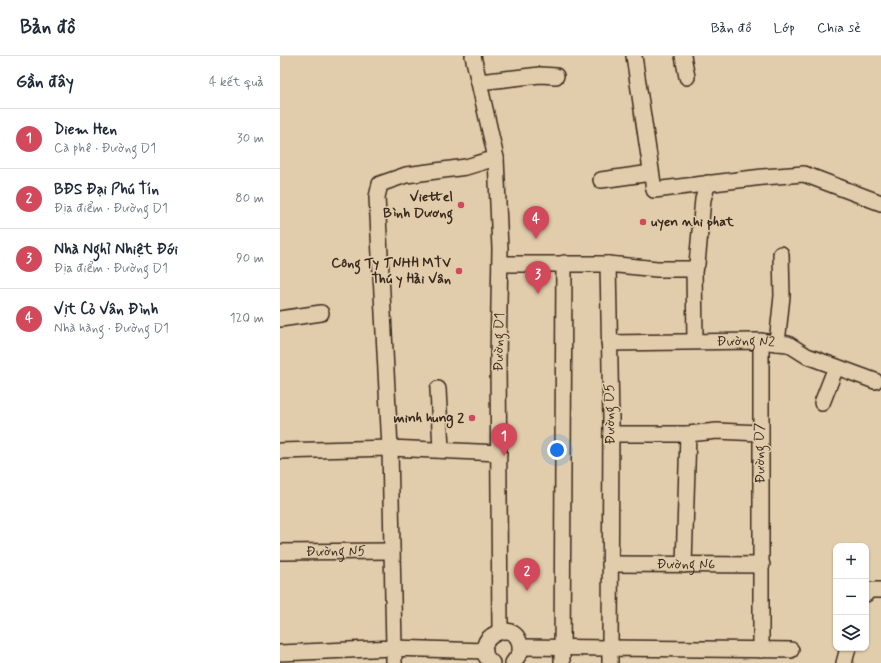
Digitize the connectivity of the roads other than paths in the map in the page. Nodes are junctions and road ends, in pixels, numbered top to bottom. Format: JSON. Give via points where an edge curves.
{"nodes":[{"id":1,"x":473,"y":56,"type":"edge"},
{"id":2,"x":634,"y":56,"type":"edge"},
{"id":3,"x":683,"y":56,"type":"edge"},
{"id":4,"x":556,"y":76,"type":"dead end"},
{"id":5,"x":687,"y":76,"type":"dead end"},
{"id":6,"x":479,"y":82,"type":"junction"},
{"id":7,"x":496,"y":158,"type":"junction"},
{"id":8,"x":651,"y":173,"type":"junction"},
{"id":9,"x":601,"y":180,"type":"dead end"},
{"id":10,"x":708,"y":183,"type":"junction"},
{"id":11,"x":881,"y":202,"type":"edge"},
{"id":12,"x":781,"y":254,"type":"dead end"},
{"id":13,"x":564,"y":263,"type":"junction"},
{"id":14,"x":500,"y":264,"type":"junction"},
{"id":15,"x":608,"y":264,"type":"junction"},
{"id":16,"x":694,"y":269,"type":"junction"},
{"id":17,"x":321,"y":313,"type":"dead end"},
{"id":18,"x":280,"y":319,"type":"edge"},
{"id":19,"x":761,"y":341,"type":"junction"},
{"id":20,"x":695,"y":342,"type":"junction"},
{"id":21,"x":777,"y":342,"type":"junction"},
{"id":22,"x":609,"y":343,"type":"junction"},
{"id":23,"x":836,"y":367,"type":"junction"},
{"id":24,"x":875,"y":380,"type":"dead end"},
{"id":25,"x":438,"y":389,"type":"dead end"},
{"id":26,"x":822,"y":403,"type":"dead end"},
{"id":27,"x":760,"y":433,"type":"junction"},
{"id":28,"x":611,"y":434,"type":"junction"},
{"id":29,"x":688,"y":434,"type":"junction"},
{"id":30,"x":390,"y":448,"type":"junction"},
{"id":31,"x":441,"y":450,"type":"junction"},
{"id":32,"x":280,"y":451,"type":"edge"},
{"id":33,"x":499,"y":452,"type":"junction"},
{"id":34,"x":392,"y":551,"type":"junction"},
{"id":35,"x":280,"y":552,"type":"edge"},
{"id":36,"x":610,"y":564,"type":"junction"},
{"id":37,"x":684,"y":565,"type":"junction"},
{"id":38,"x":762,"y":565,"type":"junction"},
{"id":39,"x":869,"y":590,"type":"edge"},
{"id":40,"x":881,"y":590,"type":"edge"},
{"id":41,"x":500,"y":631,"type":"junction"},
{"id":42,"x":521,"y":647,"type":"junction"},
{"id":43,"x":761,"y":650,"type":"junction"},
{"id":44,"x":791,"y":650,"type":"dead end"},
{"id":45,"x":847,"y":651,"type":"edge"},
{"id":46,"x":280,"y":653,"type":"edge"},
{"id":47,"x":394,"y":656,"type":"edge"},
{"id":48,"x":447,"y":656,"type":"edge"},
{"id":49,"x":562,"y":656,"type":"edge"},
{"id":50,"x":610,"y":656,"type":"edge"},
{"id":51,"x":488,"y":657,"type":"edge"},
{"id":52,"x":513,"y":663,"type":"edge"},
{"id":53,"x":844,"y":663,"type":"edge"}],
"edges":[{"from":1,"to":6,"type":"street","name":"Đường D1"},
{"from":2,"to":8,"type":"street"},
{"from":3,"to":5,"type":"street"},
{"from":4,"to":6,"type":"street","via":[[540,75]]},
{"from":6,"to":7,"type":"street","name":"Đường D1"},
{"from":7,"to":14,"type":"street","name":"Đường D1"},
{"from":7,"to":30,"type":"street","via":[[466,168],[406,175],[380,184],[377,197]]},
{"from":8,"to":9,"type":"street"},
{"from":8,"to":10,"type":"street","via":[[654,190]]},
{"from":10,"to":11,"type":"street","via":[[804,174]]},
{"from":10,"to":16,"type":"street"},
{"from":12,"to":21,"type":"street","via":[[782,296]]},
{"from":13,"to":14,"type":"street"},
{"from":13,"to":15,"type":"street"},
{"from":13,"to":49,"type":"street"},
{"from":14,"to":33,"type":"street","name":"Đường D1"},
{"from":15,"to":16,"type":"street","via":[[657,269]]},
{"from":15,"to":22,"type":"street","name":"Đường D5"},
{"from":16,"to":20,"type":"street"},
{"from":17,"to":18,"type":"street"},
{"from":19,"to":20,"type":"street","name":"Đường N2"},
{"from":19,"to":21,"type":"street","name":"Đường N2"},
{"from":19,"to":27,"type":"street","name":"Đường D7"},
{"from":20,"to":22,"type":"street","name":"Đường N2"},
{"from":21,"to":23,"type":"street","name":"Đường N2","via":[[788,344],[807,356]]},
{"from":22,"to":28,"type":"street","name":"Đường D5"},
{"from":23,"to":24,"type":"street","name":"Đường N2"},
{"from":23,"to":26,"type":"street"},
{"from":25,"to":31,"type":"street"},
{"from":27,"to":29,"type":"street","via":[[717,431]]},
{"from":27,"to":38,"type":"street","name":"Đường D7"},
{"from":28,"to":29,"type":"street"},
{"from":28,"to":36,"type":"street","name":"Đường D5"},
{"from":29,"to":37,"type":"street"},
{"from":30,"to":31,"type":"street"},
{"from":30,"to":32,"type":"street"},
{"from":30,"to":34,"type":"street"},
{"from":31,"to":33,"type":"street"},
{"from":33,"to":41,"type":"street","name":"Đường D1"},
{"from":34,"to":35,"type":"street","name":"Đường N5"},
{"from":34,"to":47,"type":"street"},
{"from":36,"to":37,"type":"street","name":"Đường N6"},
{"from":36,"to":50,"type":"street","name":"Đường D5"},
{"from":37,"to":38,"type":"street","name":"Đường N6"},
{"from":38,"to":43,"type":"street","name":"Đường D7"},
{"from":39,"to":40,"type":"street"},
{"from":41,"to":42,"type":"street","via":[[515,636]]},
{"from":41,"to":51,"type":"street","via":[[488,638]]},
{"from":42,"to":49,"type":"street"},
{"from":42,"to":52,"type":"street","via":[[518,659]]},
{"from":43,"to":44,"type":"street"},
{"from":43,"to":50,"type":"street"},
{"from":45,"to":53,"type":"street"},
{"from":46,"to":47,"type":"street"},
{"from":47,"to":48,"type":"street"},
{"from":48,"to":51,"type":"street"},
{"from":49,"to":50,"type":"street"}]}
